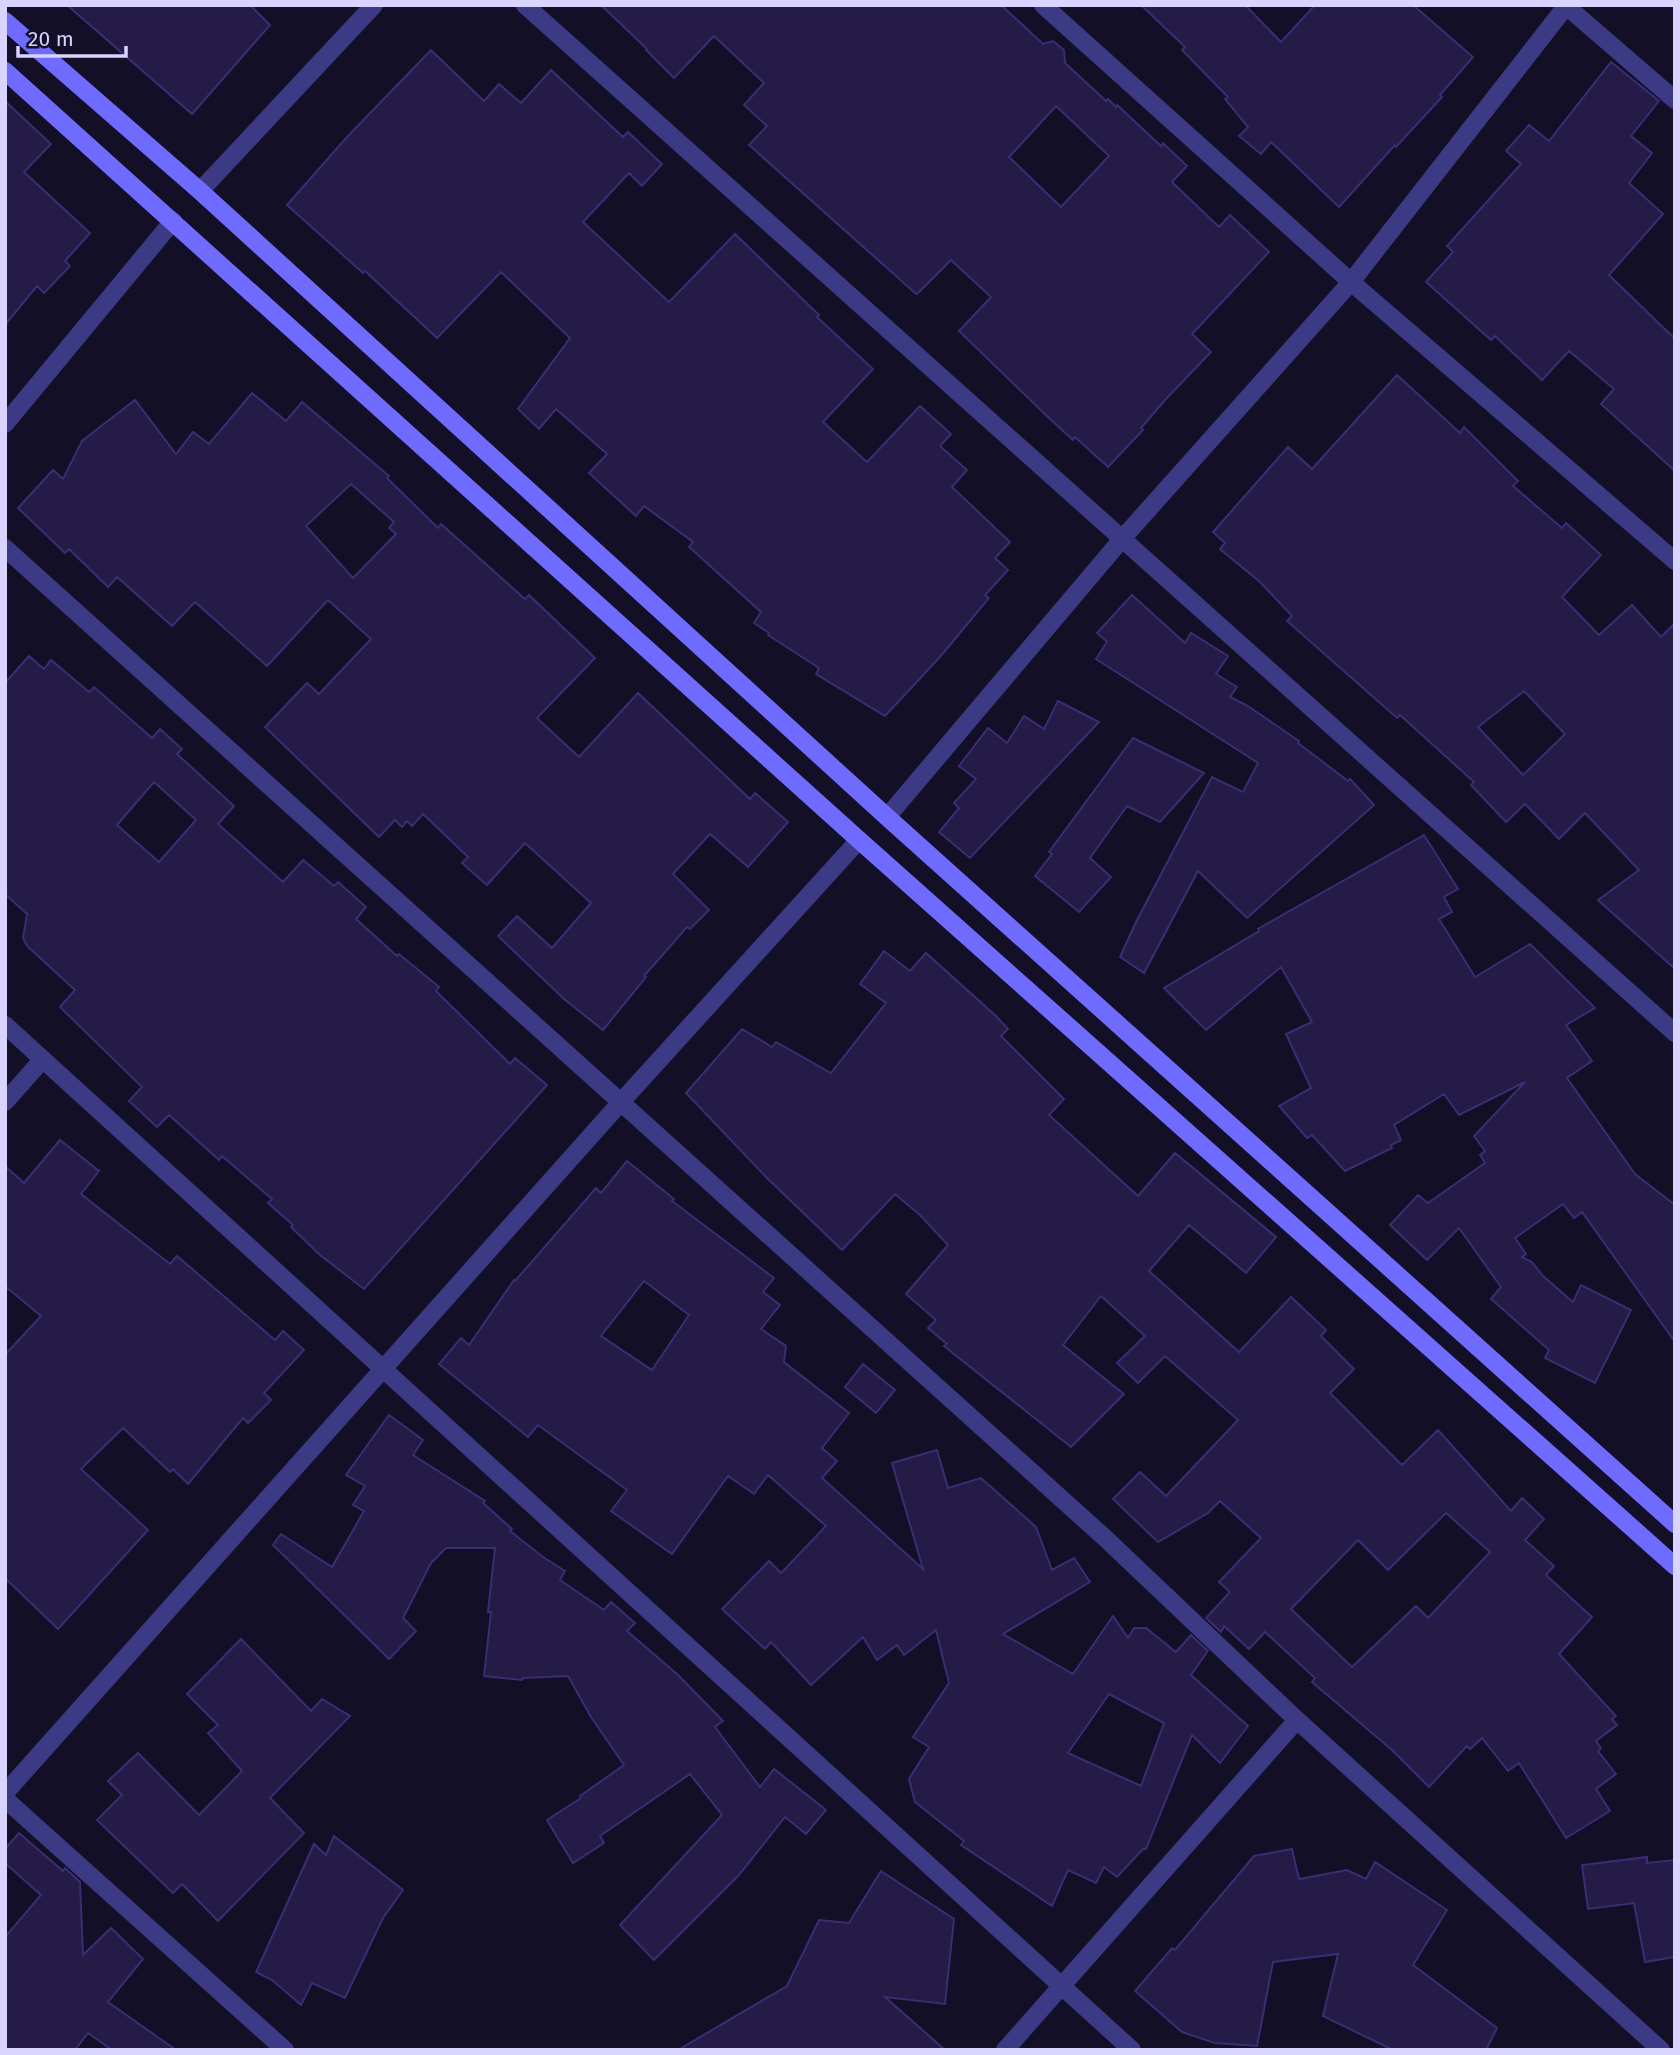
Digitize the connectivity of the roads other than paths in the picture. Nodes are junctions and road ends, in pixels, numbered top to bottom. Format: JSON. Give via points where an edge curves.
{"nodes":[{"id":1,"x":374,"y":5,"type":"edge"},
{"id":2,"x":525,"y":5,"type":"edge"},
{"id":3,"x":1043,"y":5,"type":"edge"},
{"id":4,"x":1566,"y":5,"type":"edge"},
{"id":5,"x":5,"y":21,"type":"edge"},
{"id":6,"x":5,"y":71,"type":"edge"},
{"id":7,"x":1675,"y":100,"type":"edge"},
{"id":8,"x":200,"y":191,"type":"junction"},
{"id":9,"x":173,"y":220,"type":"junction"},
{"id":10,"x":1350,"y":282,"type":"junction"},
{"id":11,"x":5,"y":424,"type":"edge"},
{"id":12,"x":1122,"y":539,"type":"junction"},
{"id":13,"x":5,"y":548,"type":"edge"},
{"id":14,"x":1675,"y":561,"type":"edge"},
{"id":15,"x":887,"y":817,"type":"junction"},
{"id":16,"x":859,"y":840,"type":"junction"},
{"id":17,"x":5,"y":1025,"type":"edge"},
{"id":18,"x":1675,"y":1033,"type":"edge"},
{"id":19,"x":43,"y":1059,"type":"junction"},
{"id":20,"x":5,"y":1102,"type":"edge"},
{"id":21,"x":621,"y":1102,"type":"junction"},
{"id":22,"x":383,"y":1370,"type":"junction"},
{"id":23,"x":1675,"y":1524,"type":"edge"},
{"id":24,"x":1675,"y":1566,"type":"edge"},
{"id":25,"x":1297,"y":1720,"type":"junction"},
{"id":26,"x":5,"y":1796,"type":"edge"},
{"id":27,"x":1060,"y":1986,"type":"junction"},
{"id":28,"x":285,"y":2050,"type":"edge"},
{"id":29,"x":1005,"y":2050,"type":"edge"},
{"id":30,"x":1132,"y":2050,"type":"edge"},
{"id":31,"x":1661,"y":2050,"type":"edge"}],
"edges":[{"from":1,"to":8,"type":"street"},
{"from":2,"to":12,"type":"street"},
{"from":3,"to":10,"type":"street"},
{"from":4,"to":7,"type":"street"},
{"from":4,"to":10,"type":"street"},
{"from":5,"to":8,"type":"street"},
{"from":6,"to":9,"type":"street"},
{"from":8,"to":15,"type":"street"},
{"from":9,"to":11,"type":"street"},
{"from":9,"to":16,"type":"street"},
{"from":10,"to":12,"type":"street"},
{"from":10,"to":14,"type":"street"},
{"from":12,"to":15,"type":"street"},
{"from":12,"to":18,"type":"street"},
{"from":13,"to":21,"type":"street"},
{"from":15,"to":23,"type":"street"},
{"from":16,"to":21,"type":"street"},
{"from":16,"to":24,"type":"street"},
{"from":17,"to":19,"type":"street"},
{"from":19,"to":20,"type":"street"},
{"from":19,"to":22,"type":"street"},
{"from":21,"to":22,"type":"street"},
{"from":21,"to":25,"type":"street","via":[[1104,1537]]},
{"from":22,"to":26,"type":"street"},
{"from":22,"to":27,"type":"street"},
{"from":25,"to":27,"type":"street"},
{"from":25,"to":31,"type":"street"},
{"from":26,"to":28,"type":"street"},
{"from":27,"to":29,"type":"street"},
{"from":27,"to":30,"type":"street"}]}
